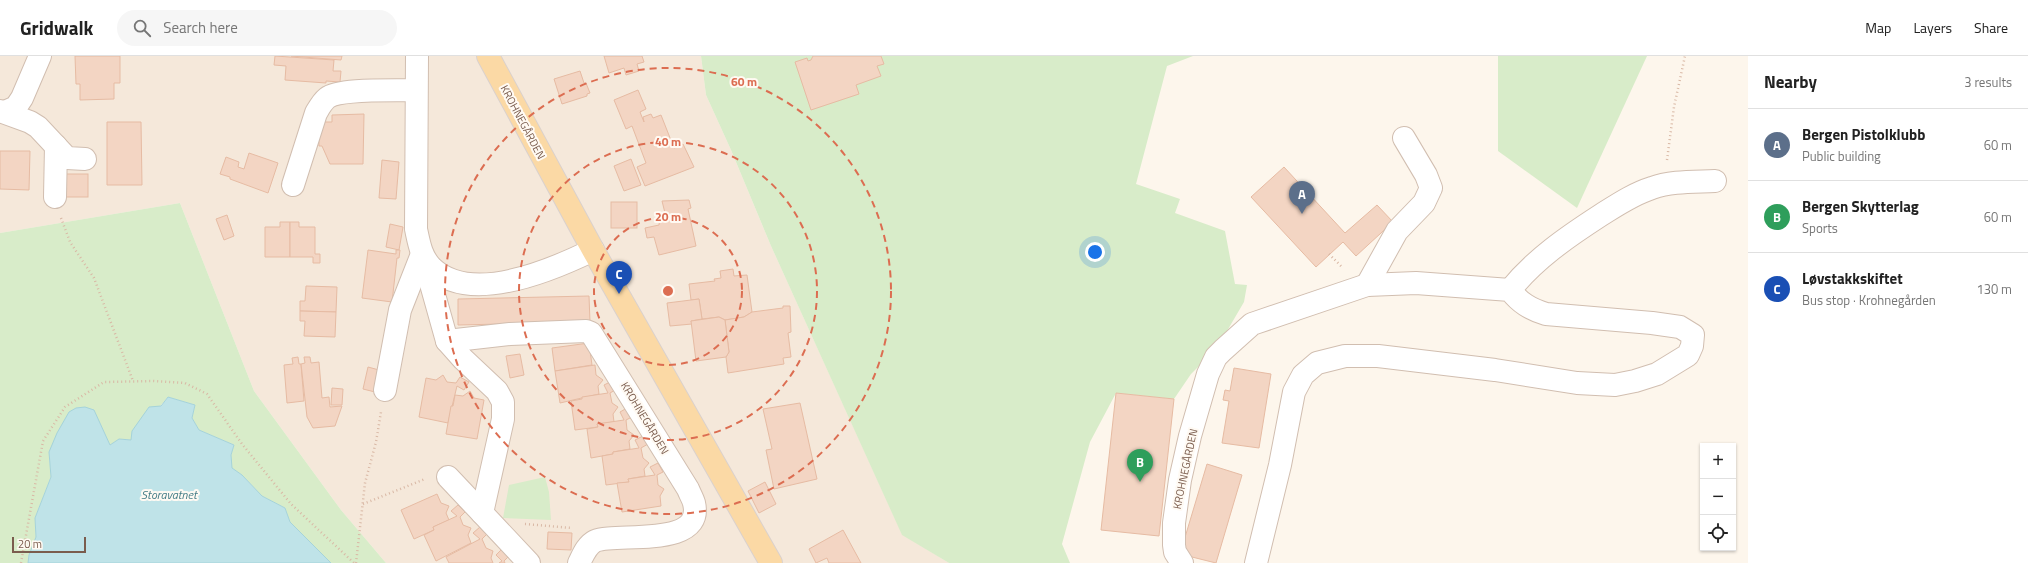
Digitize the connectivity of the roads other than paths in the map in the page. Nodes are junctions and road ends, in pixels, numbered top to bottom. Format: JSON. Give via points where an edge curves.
{"nodes":[{"id":1,"x":40,"y":56,"type":"edge"},
{"id":2,"x":416,"y":56,"type":"edge"},
{"id":3,"x":488,"y":56,"type":"edge"},
{"id":4,"x":415,"y":90,"type":"junction"},
{"id":5,"x":2,"y":112,"type":"edge"},
{"id":6,"x":1404,"y":138,"type":"dead end"},
{"id":7,"x":56,"y":146,"type":"junction"},
{"id":8,"x":85,"y":159,"type":"dead end"},
{"id":9,"x":1715,"y":181,"type":"dead end"},
{"id":10,"x":293,"y":185,"type":"dead end"},
{"id":11,"x":55,"y":197,"type":"road end"},
{"id":12,"x":593,"y":250,"type":"junction"},
{"id":13,"x":422,"y":254,"type":"junction"},
{"id":14,"x":1367,"y":285,"type":"junction"},
{"id":15,"x":1510,"y":290,"type":"junction"},
{"id":16,"x":447,"y":341,"type":"junction"},
{"id":17,"x":384,"y":390,"type":"road end"},
{"id":18,"x":448,"y":477,"type":"road end"},
{"id":19,"x":487,"y":519,"type":"junction"},
{"id":20,"x":529,"y":563,"type":"edge"},
{"id":21,"x":579,"y":563,"type":"edge"},
{"id":22,"x":771,"y":563,"type":"edge"},
{"id":23,"x":1182,"y":563,"type":"edge"},
{"id":24,"x":1256,"y":563,"type":"edge"}],
"edges":[{"from":1,"to":5,"type":"street","via":[[16,107]]},
{"from":2,"to":4,"type":"street"},
{"from":3,"to":12,"type":"main road","name":"KROHNEGÅRDEN"},
{"from":4,"to":10,"type":"street","via":[[345,92],[327,98],[316,113]]},
{"from":4,"to":13,"type":"street","via":[[416,229]]},
{"from":5,"to":7,"type":"street","via":[[38,127]]},
{"from":6,"to":14,"type":"street","via":[[1431,188],[1424,203],[1397,231]]},
{"from":7,"to":8,"type":"street","via":[[67,158]]},
{"from":7,"to":11,"type":"street"},
{"from":9,"to":15,"type":"street","via":[[1652,187],[1625,199],[1561,242],[1523,274]]},
{"from":12,"to":13,"type":"street","via":[[533,276],[481,284],[448,279],[432,267]]},
{"from":12,"to":22,"type":"main road","name":"KROHNEGÅRDEN"},
{"from":13,"to":16,"type":"street"},
{"from":13,"to":17,"type":"street","via":[[400,310]]},
{"from":14,"to":15,"type":"street","name":"KROHNEGÅRDEN","via":[[1416,283]]},
{"from":14,"to":23,"type":"street","name":"KROHNEGÅRDEN","via":[[1252,324],[1216,357],[1208,374],[1180,480],[1174,523],[1174,545]]},
{"from":15,"to":24,"type":"street","via":[[1529,309],[1546,314],[1680,327],[1692,335],[1692,346],[1688,355],[1657,374],[1615,385],[1577,383],[1378,356],[1344,356],[1318,363],[1303,375],[1294,392],[1280,465]]},
{"from":16,"to":19,"type":"street","via":[[463,360],[497,390],[503,402],[503,419]]},
{"from":16,"to":21,"type":"street","name":"KROHNEGÅRDEN","via":[[510,334],[586,331],[591,333],[688,489],[694,504],[693,519],[686,527],[674,533],[655,537],[605,538],[594,542],[586,549]]},
{"from":18,"to":19,"type":"street"},
{"from":19,"to":20,"type":"street"}]}
